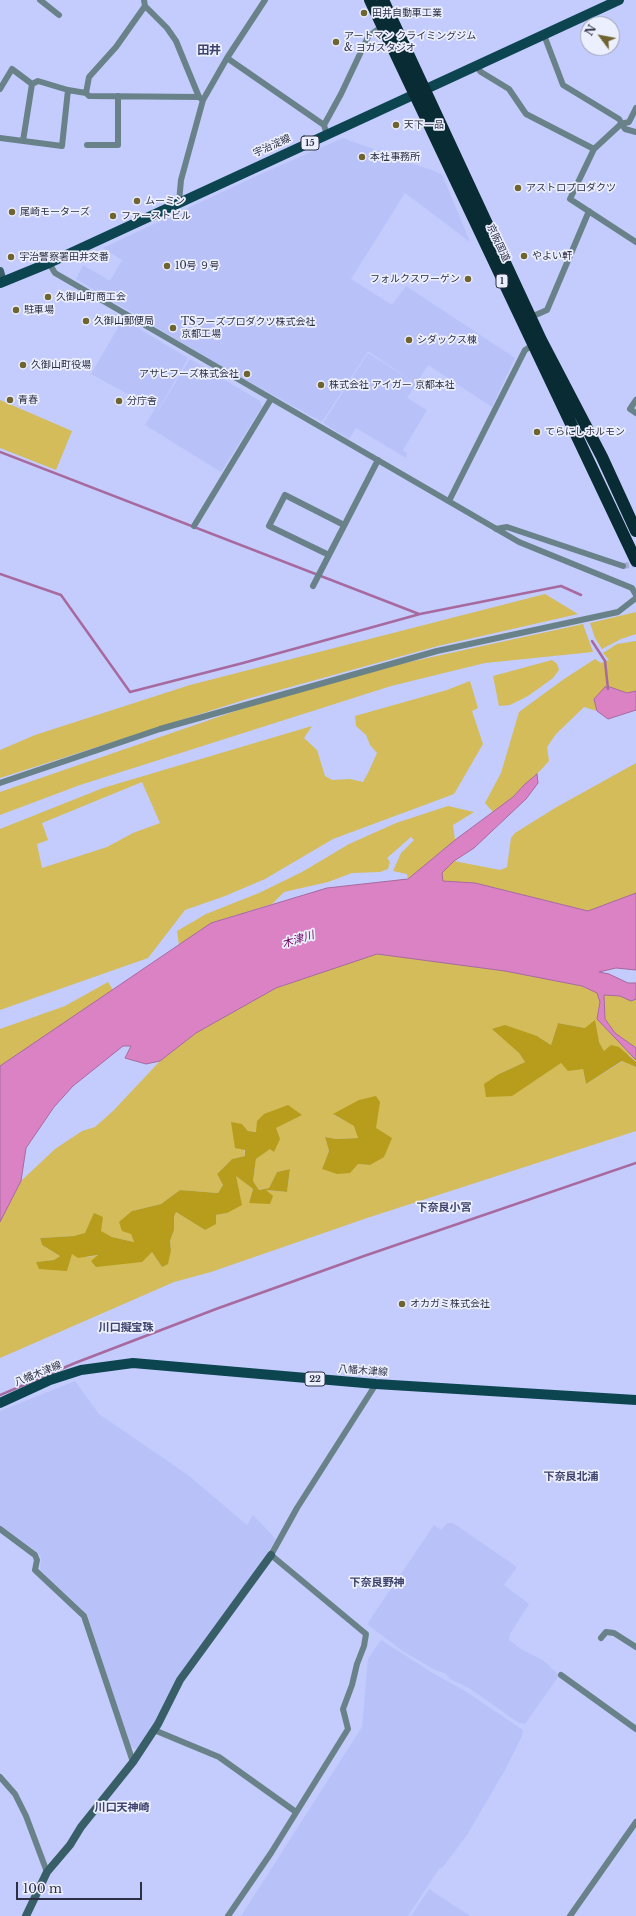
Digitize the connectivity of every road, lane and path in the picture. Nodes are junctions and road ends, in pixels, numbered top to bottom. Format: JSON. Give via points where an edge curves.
{"nodes":[{"id":1,"x":40,"y":0,"type":"edge"},
{"id":2,"x":265,"y":0,"type":"edge"},
{"id":3,"x":370,"y":0,"type":"edge"},
{"id":4,"x":619,"y":0,"type":"edge"},
{"id":5,"x":385,"y":2,"type":"edge"},
{"id":6,"x":144,"y":3,"type":"edge"},
{"id":7,"x":59,"y":15,"type":"dead end"},
{"id":8,"x":382,"y":26,"type":"junction"},
{"id":9,"x":544,"y":35,"type":"junction"},
{"id":10,"x":227,"y":58,"type":"junction"},
{"id":11,"x":476,"y":66,"type":"junction"},
{"id":12,"x":32,"y":84,"type":"junction"},
{"id":13,"x":0,"y":89,"type":"edge"},
{"id":14,"x":68,"y":90,"type":"junction"},
{"id":15,"x":419,"y":91,"type":"junction"},
{"id":16,"x":86,"y":93,"type":"junction"},
{"id":17,"x":118,"y":96,"type":"junction"},
{"id":18,"x":201,"y":98,"type":"junction"},
{"id":19,"x":636,"y":108,"type":"edge"},
{"id":20,"x":621,"y":124,"type":"junction"},
{"id":21,"x":325,"y":130,"type":"junction"},
{"id":22,"x":636,"y":132,"type":"edge"},
{"id":23,"x":0,"y":138,"type":"edge"},
{"id":24,"x":23,"y":141,"type":"junction"},
{"id":25,"x":87,"y":145,"type":"dead end"},
{"id":26,"x":594,"y":149,"type":"junction"},
{"id":27,"x":179,"y":202,"type":"junction"},
{"id":28,"x":589,"y":211,"type":"junction"},
{"id":29,"x":636,"y":242,"type":"edge"},
{"id":30,"x":49,"y":262,"type":"junction"},
{"id":31,"x":0,"y":271,"type":"edge"},
{"id":32,"x":2,"y":283,"type":"edge"},
{"id":33,"x":531,"y":317,"type":"junction"},
{"id":34,"x":533,"y":345,"type":"junction"},
{"id":35,"x":271,"y":399,"type":"junction"},
{"id":36,"x":636,"y":400,"type":"edge"},
{"id":37,"x":636,"y":413,"type":"edge"},
{"id":38,"x":378,"y":460,"type":"junction"},
{"id":39,"x":449,"y":501,"type":"junction"},
{"id":40,"x":344,"y":525,"type":"junction"},
{"id":41,"x":194,"y":526,"type":"dead end"},
{"id":42,"x":496,"y":529,"type":"junction"},
{"id":43,"x":636,"y":531,"type":"edge"},
{"id":44,"x":328,"y":555,"type":"junction"},
{"id":45,"x":636,"y":560,"type":"edge"},
{"id":46,"x":623,"y":566,"type":"tunnel mouth"},
{"id":47,"x":313,"y":586,"type":"dead end"},
{"id":48,"x":636,"y":596,"type":"edge"},
{"id":49,"x":0,"y":783,"type":"edge"},
{"id":50,"x":376,"y":1384,"type":"junction"},
{"id":51,"x":636,"y":1400,"type":"edge"},
{"id":52,"x":0,"y":1403,"type":"edge"},
{"id":53,"x":0,"y":1529,"type":"edge"},
{"id":54,"x":271,"y":1555,"type":"junction"},
{"id":55,"x":601,"y":1638,"type":"dead end"},
{"id":56,"x":636,"y":1647,"type":"edge"},
{"id":57,"x":561,"y":1675,"type":"dead end"},
{"id":58,"x":636,"y":1729,"type":"edge"},
{"id":59,"x":154,"y":1730,"type":"junction"},
{"id":60,"x":133,"y":1762,"type":"junction"},
{"id":61,"x":0,"y":1777,"type":"edge"},
{"id":62,"x":296,"y":1812,"type":"junction"},
{"id":63,"x":636,"y":1822,"type":"edge"},
{"id":64,"x":46,"y":1872,"type":"junction"},
{"id":65,"x":26,"y":1916,"type":"edge"},
{"id":66,"x":228,"y":1916,"type":"edge"},
{"id":67,"x":570,"y":1916,"type":"edge"}],
"edges":[{"from":1,"to":7,"type":"street"},
{"from":2,"to":10,"type":"street"},
{"from":3,"to":8,"type":"highway","name":"京阪国道","number":"1"},
{"from":4,"to":9,"type":"main road","name":"宇治淀線","number":"15"},
{"from":5,"to":15,"type":"highway","name":"京阪国道","number":"1"},
{"from":6,"to":16,"type":"street","via":[[116,47],[89,77]]},
{"from":6,"to":18,"type":"street","via":[[176,41]]},
{"from":8,"to":15,"type":"highway","name":"京阪国道","number":"1"},
{"from":8,"to":21,"type":"street","via":[[368,37]]},
{"from":9,"to":11,"type":"main road","name":"宇治淀線","number":"15"},
{"from":9,"to":20,"type":"street","via":[[563,85],[619,119]]},
{"from":10,"to":18,"type":"street"},
{"from":10,"to":21,"type":"street"},
{"from":11,"to":15,"type":"main road","name":"宇治淀線","number":"15"},
{"from":11,"to":26,"type":"street","via":[[508,89],[526,114]]},
{"from":12,"to":13,"type":"street","via":[[12,69]]},
{"from":12,"to":14,"type":"street","via":[[38,81]]},
{"from":12,"to":24,"type":"street"},
{"from":14,"to":16,"type":"street"},
{"from":14,"to":24,"type":"street","via":[[62,146]]},
{"from":15,"to":21,"type":"main road","name":"宇治淀線","number":"15"},
{"from":15,"to":33,"type":"highway","name":"京阪国道","number":"1"},
{"from":15,"to":34,"type":"highway","name":"京阪国道","number":"1"},
{"from":16,"to":17,"type":"street","via":[[89,96]]},
{"from":17,"to":18,"type":"street"},
{"from":17,"to":25,"type":"street","via":[[118,145]]},
{"from":18,"to":27,"type":"street","via":[[180,180]]},
{"from":19,"to":20,"type":"street","via":[[629,122]]},
{"from":20,"to":22,"type":"street","via":[[625,129]]},
{"from":20,"to":26,"type":"street"},
{"from":21,"to":27,"type":"main road","name":"宇治淀線","number":"15"},
{"from":23,"to":24,"type":"street"},
{"from":26,"to":28,"type":"street","via":[[570,199]]},
{"from":27,"to":30,"type":"main road","name":"宇治淀線","number":"15"},
{"from":28,"to":29,"type":"street"},
{"from":28,"to":33,"type":"street","via":[[547,310]]},
{"from":30,"to":32,"type":"main road","name":"宇治淀線","number":"15"},
{"from":30,"to":35,"type":"street","via":[[54,273]]},
{"from":31,"to":32,"type":"street"},
{"from":33,"to":43,"type":"highway","name":"京阪国道","number":"1","via":[[602,457]]},
{"from":34,"to":39,"type":"street","via":[[525,350]]},
{"from":34,"to":45,"type":"highway","name":"京阪国道","number":"1"},
{"from":35,"to":38,"type":"street"},
{"from":35,"to":41,"type":"street"},
{"from":36,"to":37,"type":"street","via":[[630,409]]},
{"from":38,"to":39,"type":"street"},
{"from":38,"to":40,"type":"street"},
{"from":39,"to":42,"type":"street"},
{"from":40,"to":44,"type":"street"},
{"from":40,"to":44,"type":"street","via":[[285,495],[269,526]]},
{"from":42,"to":46,"type":"street","via":[[507,527]]},
{"from":42,"to":48,"type":"street","via":[[532,548],[632,588]]},
{"from":44,"to":47,"type":"street"},
{"from":48,"to":49,"type":"street","via":[[618,612],[422,655],[160,729]]},
{"from":50,"to":51,"type":"main road","name":"八幡木津線","number":"22"},
{"from":50,"to":52,"type":"main road","name":"八幡木津線","number":"22","via":[[133,1364],[81,1370],[50,1380]]},
{"from":50,"to":54,"type":"street","via":[[297,1508]]},
{"from":53,"to":60,"type":"street","via":[[35,1555],[35,1570],[84,1616]]},
{"from":54,"to":59,"type":"street","via":[[180,1680]]},
{"from":54,"to":62,"type":"street","via":[[366,1634],[343,1709],[348,1729]]},
{"from":55,"to":56,"type":"street","via":[[606,1632],[614,1632]]},
{"from":57,"to":58,"type":"street"},
{"from":59,"to":60,"type":"street"},
{"from":59,"to":62,"type":"street","via":[[219,1757]]},
{"from":60,"to":64,"type":"street","via":[[80,1827],[70,1845]]},
{"from":61,"to":64,"type":"street","via":[[15,1794],[26,1816]]},
{"from":62,"to":66,"type":"street"},
{"from":63,"to":67,"type":"street"},
{"from":64,"to":65,"type":"street"}]}
